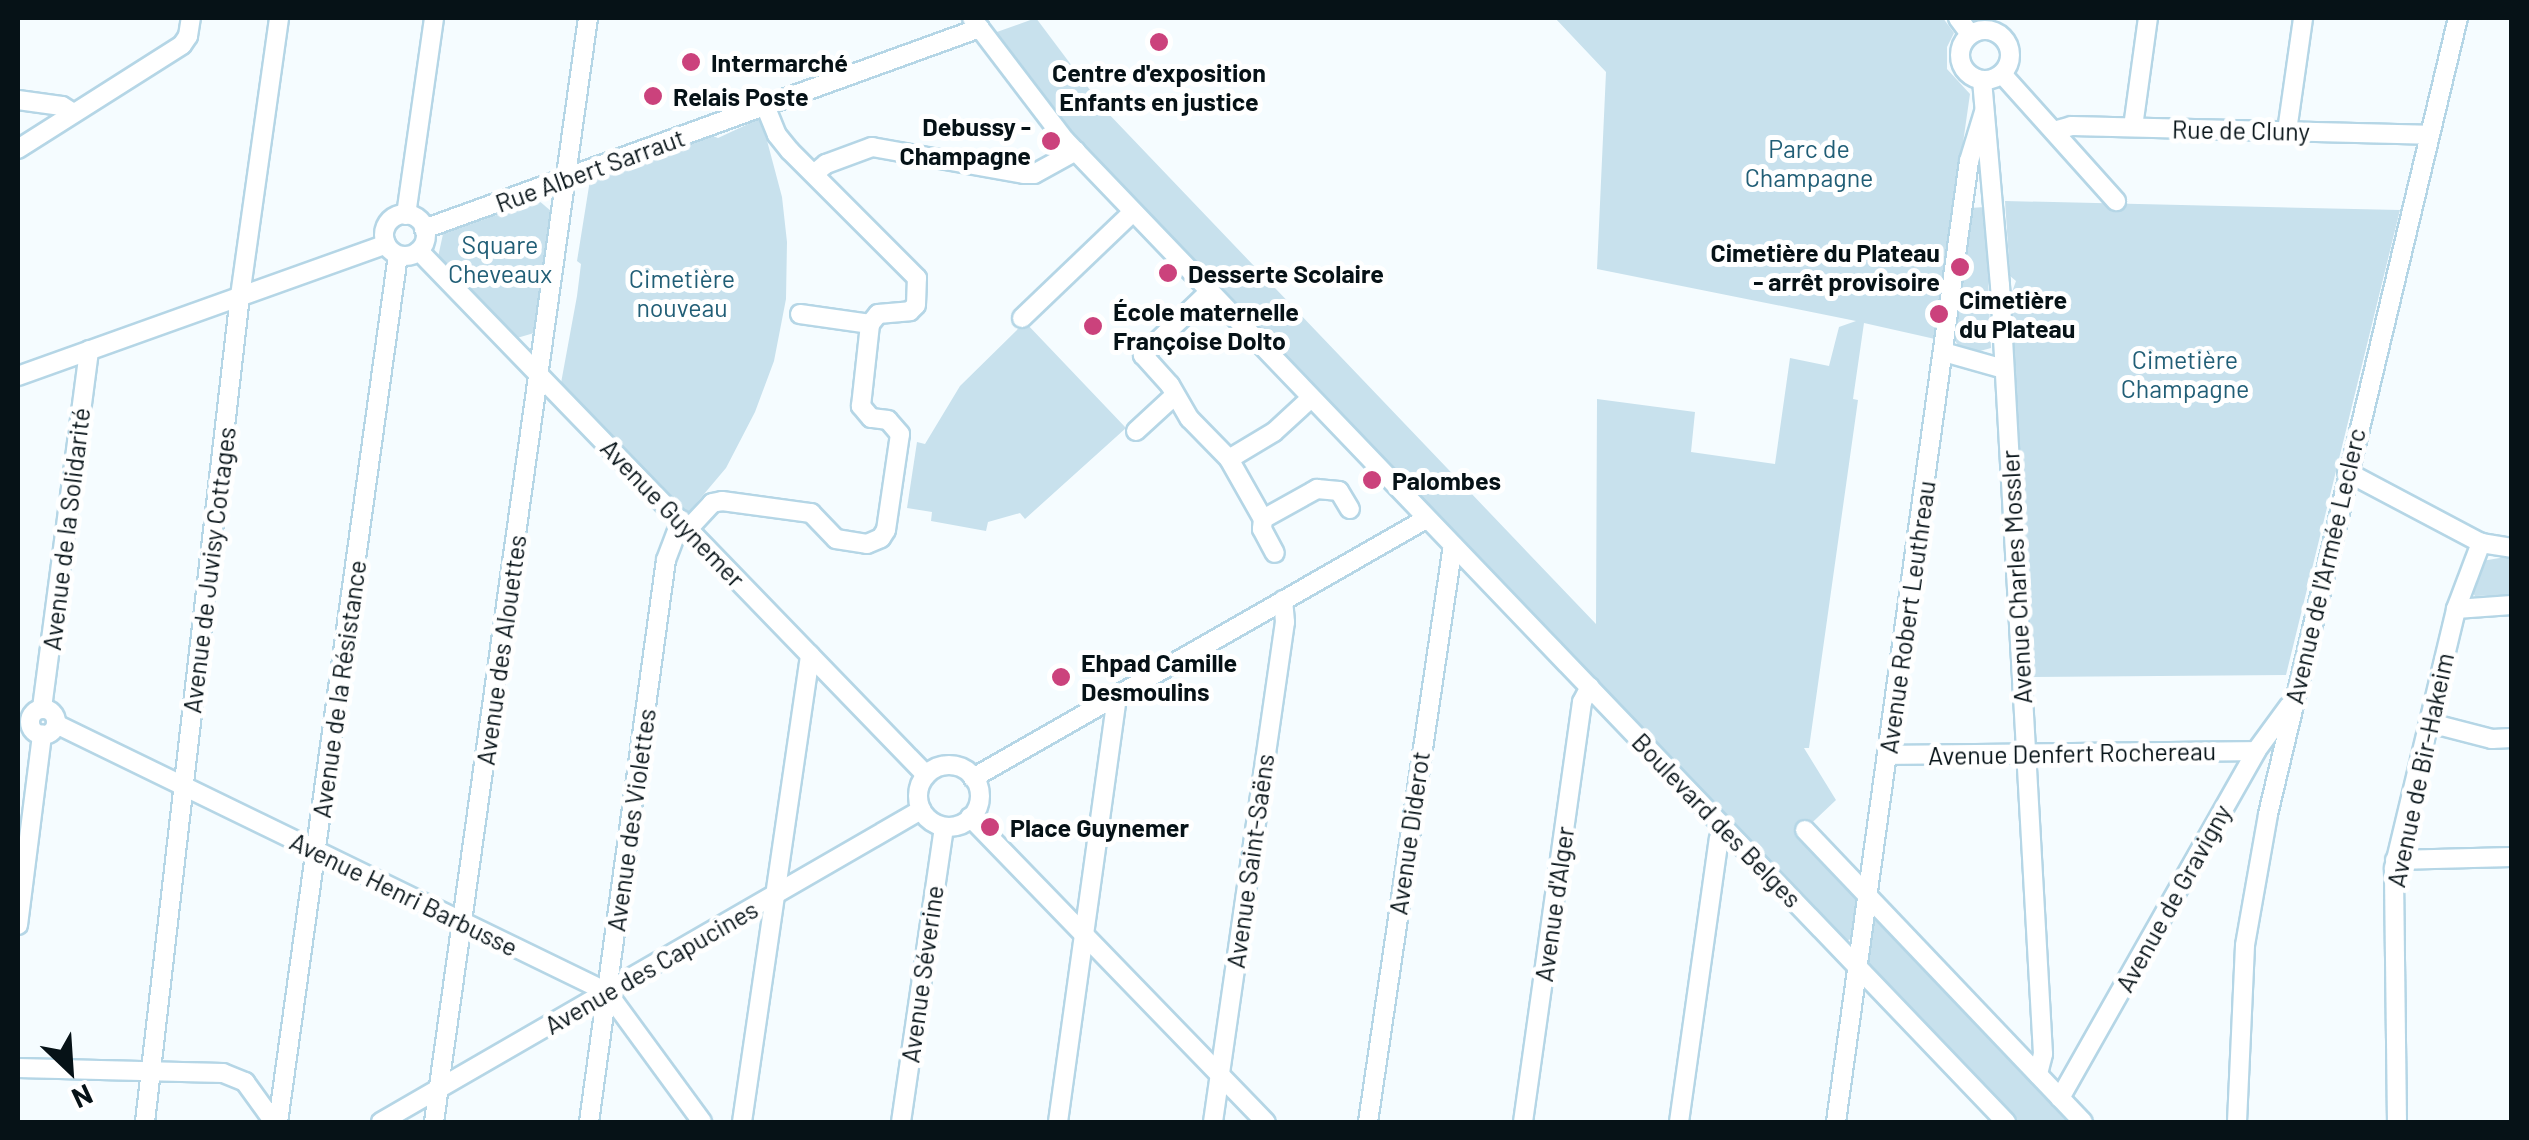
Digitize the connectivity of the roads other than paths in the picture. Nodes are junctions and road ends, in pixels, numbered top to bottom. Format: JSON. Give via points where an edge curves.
{"nodes":[{"id":1,"x":191,"y":18,"type":"edge"},
{"id":2,"x":279,"y":18,"type":"edge"},
{"id":3,"x":434,"y":18,"type":"edge"},
{"id":4,"x":588,"y":18,"type":"edge"},
{"id":5,"x":1958,"y":18,"type":"edge"},
{"id":6,"x":2148,"y":18,"type":"edge"},
{"id":7,"x":2303,"y":18,"type":"edge"},
{"id":8,"x":2458,"y":18,"type":"edge"},
{"id":9,"x":976,"y":22,"type":"edge"},
{"id":10,"x":1982,"y":27,"type":"edge"},
{"id":11,"x":2002,"y":74,"type":"junction"},
{"id":12,"x":1982,"y":80,"type":"junction"},
{"id":13,"x":18,"y":100,"type":"edge"},
{"id":14,"x":765,"y":106,"type":"junction"},
{"id":15,"x":1984,"y":112,"type":"junction"},
{"id":16,"x":73,"y":113,"type":"junction"},
{"id":17,"x":2133,"y":127,"type":"junction"},
{"id":18,"x":2054,"y":131,"type":"junction"},
{"id":19,"x":2287,"y":131,"type":"junction"},
{"id":20,"x":2429,"y":135,"type":"junction"},
{"id":21,"x":18,"y":148,"type":"edge"},
{"id":22,"x":1076,"y":151,"type":"junction"},
{"id":23,"x":814,"y":174,"type":"junction"},
{"id":24,"x":568,"y":178,"type":"junction"},
{"id":25,"x":2116,"y":201,"type":"dead end"},
{"id":26,"x":1133,"y":212,"type":"junction"},
{"id":27,"x":406,"y":215,"type":"junction"},
{"id":28,"x":424,"y":230,"type":"junction"},
{"id":29,"x":392,"y":250,"type":"junction"},
{"id":30,"x":419,"y":251,"type":"junction"},
{"id":31,"x":1210,"y":291,"type":"junction"},
{"id":32,"x":240,"y":296,"type":"junction"},
{"id":33,"x":800,"y":314,"type":"dead end"},
{"id":34,"x":1022,"y":318,"type":"dead end"},
{"id":35,"x":870,"y":324,"type":"junction"},
{"id":36,"x":89,"y":350,"type":"junction"},
{"id":37,"x":1944,"y":352,"type":"junction"},
{"id":38,"x":2004,"y":369,"type":"junction"},
{"id":39,"x":18,"y":376,"type":"edge"},
{"id":40,"x":540,"y":376,"type":"junction"},
{"id":41,"x":1173,"y":397,"type":"junction"},
{"id":42,"x":1311,"y":398,"type":"junction"},
{"id":43,"x":1136,"y":431,"type":"dead end"},
{"id":44,"x":1228,"y":460,"type":"junction"},
{"id":45,"x":2347,"y":472,"type":"junction"},
{"id":46,"x":1350,"y":509,"type":"dead end"},
{"id":47,"x":1264,"y":518,"type":"junction"},
{"id":48,"x":1426,"y":520,"type":"junction"},
{"id":49,"x":685,"y":524,"type":"junction"},
{"id":50,"x":2481,"y":542,"type":"junction"},
{"id":51,"x":1453,"y":544,"type":"junction"},
{"id":52,"x":2512,"y":548,"type":"edge"},
{"id":53,"x":1275,"y":553,"type":"dead end"},
{"id":54,"x":1283,"y":600,"type":"junction"},
{"id":55,"x":2512,"y":606,"type":"edge"},
{"id":56,"x":2456,"y":609,"type":"junction"},
{"id":57,"x":810,"y":654,"type":"junction"},
{"id":58,"x":1590,"y":687,"type":"junction"},
{"id":59,"x":1118,"y":697,"type":"junction"},
{"id":60,"x":2292,"y":702,"type":"junction"},
{"id":61,"x":34,"y":722,"type":"edge"},
{"id":62,"x":2430,"y":724,"type":"junction"},
{"id":63,"x":2512,"y":738,"type":"edge"},
{"id":64,"x":2256,"y":752,"type":"junction"},
{"id":65,"x":2026,"y":754,"type":"junction"},
{"id":66,"x":1888,"y":755,"type":"junction"},
{"id":67,"x":926,"y":775,"type":"junction"},
{"id":68,"x":973,"y":778,"type":"junction"},
{"id":69,"x":183,"y":789,"type":"junction"},
{"id":70,"x":921,"y":810,"type":"junction"},
{"id":71,"x":970,"y":817,"type":"junction"},
{"id":72,"x":944,"y":826,"type":"junction"},
{"id":73,"x":1725,"y":829,"type":"junction"},
{"id":74,"x":1805,"y":830,"type":"dead end"},
{"id":75,"x":316,"y":852,"type":"junction"},
{"id":76,"x":2512,"y":857,"type":"edge"},
{"id":77,"x":2396,"y":860,"type":"junction"},
{"id":78,"x":776,"y":894,"type":"junction"},
{"id":79,"x":1867,"y":896,"type":"junction"},
{"id":80,"x":19,"y":902,"type":"edge"},
{"id":81,"x":463,"y":922,"type":"junction"},
{"id":82,"x":18,"y":926,"type":"edge"},
{"id":83,"x":1084,"y":937,"type":"junction"},
{"id":84,"x":1858,"y":967,"type":"junction"},
{"id":85,"x":608,"y":992,"type":"junction"},
{"id":86,"x":18,"y":1068,"type":"edge"},
{"id":87,"x":151,"y":1073,"type":"junction"},
{"id":88,"x":2038,"y":1074,"type":"junction"},
{"id":89,"x":1219,"y":1075,"type":"junction"},
{"id":90,"x":439,"y":1090,"type":"junction"},
{"id":91,"x":2060,"y":1098,"type":"junction"},
{"id":92,"x":145,"y":1122,"type":"edge"},
{"id":93,"x":276,"y":1122,"type":"edge"},
{"id":94,"x":381,"y":1122,"type":"edge"},
{"id":95,"x":434,"y":1122,"type":"edge"},
{"id":96,"x":589,"y":1122,"type":"edge"},
{"id":97,"x":702,"y":1122,"type":"edge"},
{"id":98,"x":742,"y":1122,"type":"edge"},
{"id":99,"x":901,"y":1122,"type":"edge"},
{"id":100,"x":1058,"y":1122,"type":"edge"},
{"id":101,"x":1213,"y":1122,"type":"edge"},
{"id":102,"x":1266,"y":1122,"type":"edge"},
{"id":103,"x":1368,"y":1122,"type":"edge"},
{"id":104,"x":1523,"y":1122,"type":"edge"},
{"id":105,"x":1679,"y":1122,"type":"edge"},
{"id":106,"x":1836,"y":1122,"type":"edge"},
{"id":107,"x":2006,"y":1122,"type":"edge"},
{"id":108,"x":2083,"y":1122,"type":"edge"},
{"id":109,"x":2237,"y":1122,"type":"edge"},
{"id":110,"x":2397,"y":1122,"type":"edge"}],
"edges":[{"from":1,"to":16,"type":"street","via":[[182,45]]},
{"from":2,"to":32,"type":"street","name":"Avenue de Juvisy Cottages"},
{"from":3,"to":27,"type":"street"},
{"from":4,"to":24,"type":"street","name":"Avenue des Alouettes"},
{"from":5,"to":10,"type":"street"},
{"from":6,"to":17,"type":"street"},
{"from":7,"to":19,"type":"street"},
{"from":8,"to":20,"type":"street","name":"Avenue de l'Armée Leclerc"},
{"from":9,"to":14,"type":"street","name":"Rue Albert Sarraut"},
{"from":9,"to":22,"type":"street","name":"Boulevard des Belges"},
{"from":10,"to":11,"type":"street","via":[[2002,36],[2010,51]]},
{"from":10,"to":12,"type":"street","via":[[1961,46],[1960,61]]},
{"from":11,"to":12,"type":"street"},
{"from":11,"to":18,"type":"street"},
{"from":12,"to":15,"type":"street","name":"Avenue Charles Mossler"},
{"from":13,"to":16,"type":"street"},
{"from":14,"to":23,"type":"street","via":[[777,135]]},
{"from":14,"to":24,"type":"street","name":"Rue Albert Sarraut"},
{"from":15,"to":37,"type":"street","name":"Avenue Robert Leuthreau","via":[[1969,161]]},
{"from":15,"to":38,"type":"street","name":"Avenue Charles Mossler"},
{"from":16,"to":21,"type":"street"},
{"from":17,"to":18,"type":"street","name":"Rue de Cluny"},
{"from":17,"to":19,"type":"street","name":"Rue de Cluny"},
{"from":18,"to":25,"type":"street"},
{"from":19,"to":20,"type":"street","name":"Rue de Cluny"},
{"from":20,"to":45,"type":"street","name":"Avenue de l'Armée Leclerc"},
{"from":22,"to":23,"type":"street","via":[[1024,174],[872,147]]},
{"from":22,"to":26,"type":"street","name":"Boulevard des Belges"},
{"from":23,"to":35,"type":"street","via":[[917,278],[910,311],[878,314]]},
{"from":24,"to":28,"type":"street","name":"Rue Albert Sarraut"},
{"from":24,"to":40,"type":"street","name":"Avenue des Alouettes"},
{"from":26,"to":31,"type":"street","name":"Boulevard des Belges"},
{"from":26,"to":34,"type":"street"},
{"from":27,"to":28,"type":"street"},
{"from":27,"to":29,"type":"street","via":[[390,220],[384,231]]},
{"from":28,"to":30,"type":"street"},
{"from":29,"to":30,"type":"street"},
{"from":29,"to":32,"type":"street"},
{"from":29,"to":75,"type":"street","name":"Avenue de la Résistance"},
{"from":30,"to":40,"type":"street","name":"Avenue Guynemer"},
{"from":31,"to":41,"type":"street","via":[[1143,355]]},
{"from":31,"to":42,"type":"street","name":"Boulevard des Belges"},
{"from":32,"to":36,"type":"street"},
{"from":32,"to":69,"type":"street","name":"Avenue de Juvisy Cottages"},
{"from":33,"to":35,"type":"street"},
{"from":35,"to":49,"type":"street","via":[[861,406],[900,434],[881,538],[867,544],[836,539],[811,513],[722,501]]},
{"from":36,"to":39,"type":"street"},
{"from":36,"to":61,"type":"street","name":"Avenue de la Solidarité"},
{"from":37,"to":38,"type":"street"},
{"from":37,"to":66,"type":"street","name":"Avenue Robert Leuthreau"},
{"from":38,"to":65,"type":"street","name":"Avenue Charles Mossler"},
{"from":40,"to":49,"type":"street","name":"Avenue Guynemer"},
{"from":40,"to":81,"type":"street","name":"Avenue des Alouettes"},
{"from":41,"to":43,"type":"street"},
{"from":41,"to":44,"type":"street"},
{"from":42,"to":44,"type":"street","via":[[1274,432]]},
{"from":42,"to":48,"type":"street","name":"Boulevard des Belges"},
{"from":44,"to":47,"type":"street"},
{"from":45,"to":50,"type":"street"},
{"from":45,"to":60,"type":"street","name":"Avenue de l'Armée Leclerc"},
{"from":46,"to":47,"type":"street","via":[[1339,490],[1318,489]]},
{"from":47,"to":53,"type":"street","via":[[1262,529]]},
{"from":48,"to":51,"type":"street","name":"Boulevard des Belges"},
{"from":48,"to":54,"type":"street"},
{"from":49,"to":57,"type":"street","name":"Avenue Guynemer"},
{"from":49,"to":85,"type":"street","name":"Avenue des Violettes","via":[[666,560]]},
{"from":50,"to":52,"type":"street"},
{"from":50,"to":56,"type":"street","name":"Avenue de Bir-Hakeim"},
{"from":51,"to":58,"type":"street","name":"Boulevard des Belges"},
{"from":51,"to":103,"type":"street","name":"Avenue Diderot"},
{"from":54,"to":59,"type":"street"},
{"from":54,"to":89,"type":"street","name":"Avenue Saint-Saëns"},
{"from":55,"to":56,"type":"street"},
{"from":56,"to":62,"type":"street","name":"Avenue de Bir-Hakeim"},
{"from":57,"to":67,"type":"street","name":"Avenue Guynemer"},
{"from":57,"to":78,"type":"street"},
{"from":58,"to":73,"type":"street","name":"Boulevard des Belges"},
{"from":58,"to":104,"type":"street","name":"Avenue d'Alger","via":[[1582,702]]},
{"from":59,"to":68,"type":"street"},
{"from":59,"to":83,"type":"street"},
{"from":60,"to":64,"type":"street","name":"Avenue de Gravigny"},
{"from":60,"to":109,"type":"street","name":"Avenue de l'Armée Leclerc","via":[[2245,945]]},
{"from":61,"to":69,"type":"street","name":"Avenue Henri Barbusse"},
{"from":61,"to":80,"type":"street","name":"Avenue de la Solidarité"},
{"from":62,"to":63,"type":"street"},
{"from":62,"to":77,"type":"street","name":"Avenue de Bir-Hakeim"},
{"from":64,"to":65,"type":"street","name":"Avenue Denfert Rochereau"},
{"from":64,"to":91,"type":"street","name":"Avenue de Gravigny"},
{"from":65,"to":66,"type":"street","name":"Avenue Denfert Rochereau"},
{"from":65,"to":88,"type":"street","name":"Avenue Charles Mossler","via":[[2043,1054]]},
{"from":66,"to":79,"type":"street","name":"Avenue Robert Leuthreau"},
{"from":67,"to":68,"type":"street","via":[[947,766]]},
{"from":67,"to":70,"type":"street","via":[[918,792]]},
{"from":68,"to":71,"type":"street","via":[[979,795]]},
{"from":69,"to":75,"type":"street","name":"Avenue Henri Barbusse"},
{"from":69,"to":87,"type":"street","name":"Avenue de Juvisy Cottages"},
{"from":70,"to":72,"type":"street"},
{"from":70,"to":78,"type":"street","name":"Avenue des Capucines"},
{"from":71,"to":72,"type":"street"},
{"from":71,"to":83,"type":"street"},
{"from":72,"to":99,"type":"street","name":"Avenue Séverine"},
{"from":73,"to":84,"type":"street","name":"Boulevard des Belges"},
{"from":73,"to":105,"type":"street"},
{"from":74,"to":79,"type":"street"},
{"from":75,"to":81,"type":"street","name":"Avenue Henri Barbusse"},
{"from":75,"to":93,"type":"street","name":"Avenue de la Résistance"},
{"from":76,"to":77,"type":"street"},
{"from":77,"to":110,"type":"street","name":"Avenue de Bir-Hakeim"},
{"from":78,"to":85,"type":"street","name":"Avenue des Capucines"},
{"from":78,"to":98,"type":"street"},
{"from":79,"to":84,"type":"street","name":"Avenue Robert Leuthreau"},
{"from":79,"to":88,"type":"street"},
{"from":80,"to":82,"type":"street","name":"Avenue de la Solidarité"},
{"from":81,"to":85,"type":"street","name":"Avenue Henri Barbusse"},
{"from":81,"to":90,"type":"street","name":"Avenue des Alouettes"},
{"from":83,"to":89,"type":"street"},
{"from":83,"to":100,"type":"street"},
{"from":84,"to":106,"type":"street","name":"Avenue Robert Leuthreau"},
{"from":84,"to":107,"type":"street","name":"Boulevard des Belges"},
{"from":85,"to":90,"type":"street","name":"Avenue des Capucines"},
{"from":85,"to":96,"type":"street","name":"Avenue des Violettes"},
{"from":85,"to":97,"type":"street","name":"Avenue Henri Barbusse"},
{"from":86,"to":87,"type":"street"},
{"from":87,"to":92,"type":"street","name":"Avenue de Juvisy Cottages"},
{"from":87,"to":93,"type":"street","via":[[223,1073],[242,1080]]},
{"from":88,"to":91,"type":"street"},
{"from":89,"to":101,"type":"street","name":"Avenue Saint-Saëns"},
{"from":89,"to":102,"type":"street"},
{"from":90,"to":94,"type":"street","name":"Avenue des Capucines"},
{"from":90,"to":95,"type":"street","name":"Avenue des Alouettes"},
{"from":91,"to":108,"type":"street"}]}
